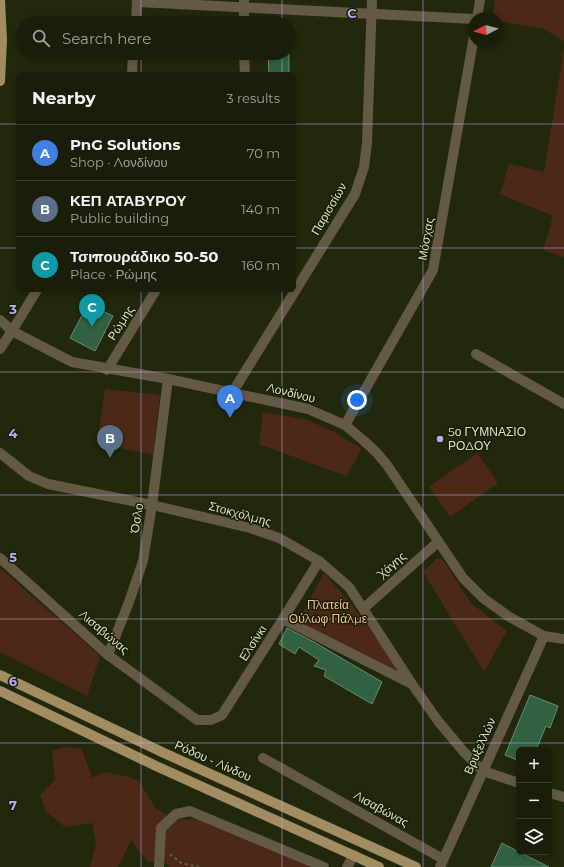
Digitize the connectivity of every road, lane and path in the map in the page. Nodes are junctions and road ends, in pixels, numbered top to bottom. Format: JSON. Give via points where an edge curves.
{"nodes":[{"id":1,"x":0,"y":0,"type":"edge"},
{"id":2,"x":372,"y":0,"type":"edge"},
{"id":3,"x":480,"y":0,"type":"edge"},
{"id":4,"x":138,"y":1,"type":"edge"},
{"id":5,"x":244,"y":4,"type":"edge"},
{"id":6,"x":478,"y":12,"type":"edge"},
{"id":7,"x":372,"y":14,"type":"junction"},
{"id":8,"x":137,"y":16,"type":"edge"},
{"id":9,"x":244,"y":16,"type":"edge"},
{"id":10,"x":468,"y":19,"type":"edge"},
{"id":11,"x":472,"y":48,"type":"edge"},
{"id":12,"x":133,"y":60,"type":"edge"},
{"id":13,"x":244,"y":60,"type":"edge"},
{"id":14,"x":132,"y":72,"type":"edge"},
{"id":15,"x":245,"y":72,"type":"edge"},
{"id":16,"x":0,"y":81,"type":"edge"},
{"id":17,"x":296,"y":289,"type":"edge"},
{"id":18,"x":36,"y":292,"type":"edge"},
{"id":19,"x":155,"y":292,"type":"edge"},
{"id":20,"x":294,"y":292,"type":"edge"},
{"id":21,"x":0,"y":320,"type":"edge"},
{"id":22,"x":12,"y":331,"type":"junction"},
{"id":23,"x":0,"y":349,"type":"edge"},
{"id":24,"x":476,"y":354,"type":"dead end"},
{"id":25,"x":107,"y":370,"type":"junction"},
{"id":26,"x":168,"y":380,"type":"junction"},
{"id":27,"x":232,"y":393,"type":"junction"},
{"id":28,"x":564,"y":404,"type":"edge"},
{"id":29,"x":345,"y":425,"type":"junction"},
{"id":30,"x":0,"y":453,"type":"edge"},
{"id":31,"x":152,"y":505,"type":"junction"},
{"id":32,"x":438,"y":542,"type":"junction"},
{"id":33,"x":0,"y":558,"type":"edge"},
{"id":34,"x":319,"y":561,"type":"junction"},
{"id":35,"x":364,"y":608,"type":"junction"},
{"id":36,"x":284,"y":620,"type":"junction"},
{"id":37,"x":544,"y":636,"type":"junction"},
{"id":38,"x":564,"y":639,"type":"edge"},
{"id":39,"x":108,"y":655,"type":"junction"},
{"id":40,"x":0,"y":675,"type":"edge"},
{"id":41,"x":412,"y":684,"type":"junction"},
{"id":42,"x":0,"y":691,"type":"edge"},
{"id":43,"x":197,"y":720,"type":"joint"},
{"id":44,"x":263,"y":758,"type":"dead end"},
{"id":45,"x":483,"y":771,"type":"junction"},
{"id":46,"x":516,"y":782,"type":"edge"},
{"id":47,"x":552,"y":793,"type":"edge"},
{"id":48,"x":564,"y":798,"type":"edge"},
{"id":49,"x":160,"y":844,"type":"junction"},
{"id":50,"x":354,"y":855,"type":"junction"},
{"id":51,"x":441,"y":863,"type":"edge"},
{"id":52,"x":159,"y":867,"type":"edge"},
{"id":53,"x":199,"y":867,"type":"edge"},
{"id":54,"x":324,"y":867,"type":"edge"},
{"id":55,"x":347,"y":867,"type":"edge"},
{"id":56,"x":379,"y":867,"type":"edge"},
{"id":57,"x":416,"y":867,"type":"edge"}],
"edges":[{"from":1,"to":16,"type":"main road"},
{"from":2,"to":7,"type":"street","name":"Παρισσίων"},
{"from":3,"to":6,"type":"street"},
{"from":4,"to":5,"type":"street"},
{"from":4,"to":8,"type":"street"},
{"from":5,"to":7,"type":"street"},
{"from":5,"to":9,"type":"street"},
{"from":7,"to":10,"type":"street"},
{"from":7,"to":17,"type":"street","name":"Παρισσίων","via":[[364,166],[355,194]]},
{"from":11,"to":29,"type":"street","name":"Μόσχας","via":[[433,270]]},
{"from":12,"to":14,"type":"street"},
{"from":13,"to":15,"type":"street"},
{"from":18,"to":22,"type":"street"},
{"from":19,"to":25,"type":"street","name":"Ρώμης"},
{"from":20,"to":27,"type":"street","name":"Παρισσίων"},
{"from":21,"to":22,"type":"street","name":"Λονδίνου"},
{"from":22,"to":23,"type":"street"},
{"from":22,"to":25,"type":"street","name":"Λονδίνου","via":[[72,362]]},
{"from":24,"to":28,"type":"street"},
{"from":25,"to":26,"type":"street","name":"Λονδίνου"},
{"from":26,"to":27,"type":"street","name":"Λονδίνου"},
{"from":26,"to":31,"type":"street","name":"Όσλο"},
{"from":27,"to":29,"type":"street","name":"Λονδίνου","via":[[308,409]]},
{"from":29,"to":32,"type":"street","name":"Λονδίνου","via":[[387,465]]},
{"from":30,"to":31,"type":"street","name":"Στοκχόλμης","via":[[29,476],[48,484]]},
{"from":31,"to":34,"type":"street","name":"Στοκχόλμης","via":[[250,528],[279,538]]},
{"from":31,"to":39,"type":"street","name":"Όσλο","via":[[143,560],[130,602]]},
{"from":32,"to":35,"type":"street","name":"Χάγης"},
{"from":32,"to":37,"type":"street","name":"Λονδίνου","via":[[463,578],[483,598],[508,616]]},
{"from":33,"to":39,"type":"street","name":"Λισαβώνας"},
{"from":34,"to":35,"type":"street","name":"Στοκχόλμης","via":[[349,587]]},
{"from":34,"to":36,"type":"street","name":"Ελσίνκι"},
{"from":35,"to":41,"type":"street","name":"Στοκχόλμης"},
{"from":36,"to":41,"type":"street"},
{"from":36,"to":43,"type":"street","name":"Ελσίνκι","via":[[222,715],[210,720]]},
{"from":37,"to":38,"type":"street","name":"Λονδίνου"},
{"from":37,"to":45,"type":"street","name":"Βρυξελλών"},
{"from":39,"to":43,"type":"street","name":"Λισαβώνας"},
{"from":40,"to":57,"type":"main road","name":"Ρόδου - Λίνδου","via":[[164,753]]},
{"from":41,"to":45,"type":"street","name":"Στοκχόλμης","via":[[438,721]]},
{"from":42,"to":50,"type":"main road","via":[[156,766]]},
{"from":44,"to":51,"type":"street","name":"Λισαβώνας"},
{"from":45,"to":46,"type":"street","name":"Στοκχόλμης"},
{"from":45,"to":51,"type":"street","name":"Βρυξελλών"},
{"from":47,"to":48,"type":"street"},
{"from":49,"to":52,"type":"street"},
{"from":49,"to":53,"type":"path","via":[[181,863]]},
{"from":49,"to":54,"type":"street","via":[[161,828],[176,814],[190,810]]},
{"from":50,"to":55,"type":"street"},
{"from":50,"to":56,"type":"main road"}]}
